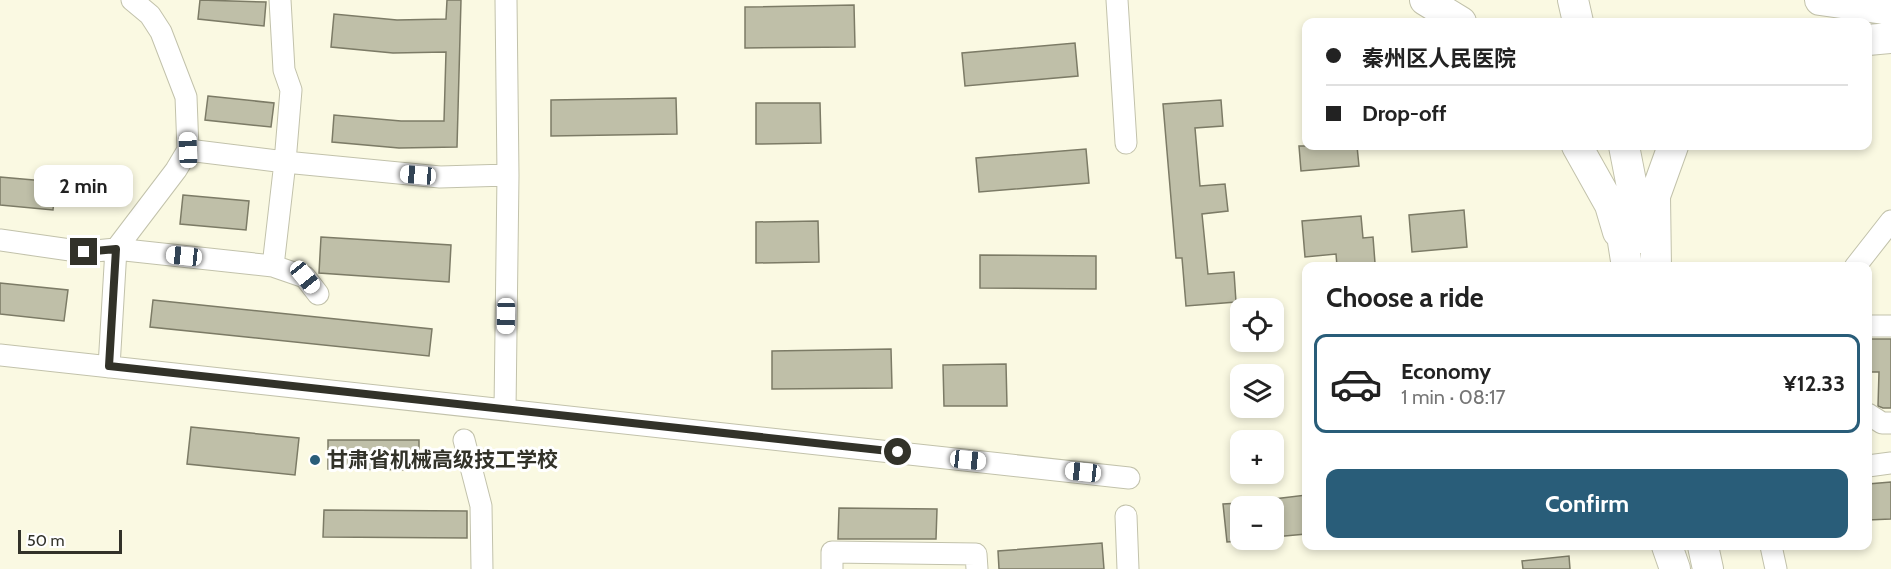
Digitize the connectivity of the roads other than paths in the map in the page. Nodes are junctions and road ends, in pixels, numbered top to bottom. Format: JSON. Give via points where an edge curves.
{"nodes":[{"id":1,"x":280,"y":0,"type":"edge"},
{"id":2,"x":506,"y":0,"type":"edge"},
{"id":3,"x":1117,"y":0,"type":"edge"},
{"id":4,"x":1425,"y":0,"type":"edge"},
{"id":5,"x":1573,"y":0,"type":"edge"},
{"id":6,"x":1594,"y":0,"type":"edge"},
{"id":7,"x":1820,"y":0,"type":"edge"},
{"id":8,"x":139,"y":2,"type":"edge"},
{"id":9,"x":1891,"y":10,"type":"edge"},
{"id":10,"x":1454,"y":18,"type":"edge"},
{"id":11,"x":1577,"y":18,"type":"edge"},
{"id":12,"x":1597,"y":18,"type":"edge"},
{"id":13,"x":1891,"y":38,"type":"edge"},
{"id":14,"x":1872,"y":40,"type":"edge"},
{"id":15,"x":1126,"y":143,"type":"dead end"},
{"id":16,"x":188,"y":150,"type":"junction"},
{"id":17,"x":1579,"y":150,"type":"edge"},
{"id":18,"x":1607,"y":150,"type":"edge"},
{"id":19,"x":1624,"y":150,"type":"edge"},
{"id":20,"x":1672,"y":150,"type":"edge"},
{"id":21,"x":285,"y":162,"type":"junction"},
{"id":22,"x":508,"y":175,"type":"junction"},
{"id":23,"x":1891,"y":221,"type":"edge"},
{"id":24,"x":0,"y":240,"type":"edge"},
{"id":25,"x":116,"y":249,"type":"junction"},
{"id":26,"x":1634,"y":262,"type":"edge"},
{"id":27,"x":1634,"y":262,"type":"edge"},
{"id":28,"x":1634,"y":262,"type":"edge"},
{"id":29,"x":1656,"y":262,"type":"edge"},
{"id":30,"x":1859,"y":262,"type":"edge"},
{"id":31,"x":273,"y":266,"type":"junction"},
{"id":32,"x":318,"y":294,"type":"dead end"},
{"id":33,"x":1872,"y":326,"type":"edge"},
{"id":34,"x":1891,"y":326,"type":"edge"},
{"id":35,"x":0,"y":355,"type":"edge"},
{"id":36,"x":109,"y":366,"type":"junction"},
{"id":37,"x":505,"y":410,"type":"junction"},
{"id":38,"x":1872,"y":417,"type":"edge"},
{"id":39,"x":1891,"y":423,"type":"edge"},
{"id":40,"x":464,"y":440,"type":"dead end"},
{"id":41,"x":1891,"y":463,"type":"edge"},
{"id":42,"x":1872,"y":465,"type":"edge"},
{"id":43,"x":1129,"y":477,"type":"dead end"},
{"id":44,"x":1126,"y":516,"type":"dead end"},
{"id":45,"x":1668,"y":550,"type":"edge"},
{"id":46,"x":1704,"y":550,"type":"edge"},
{"id":47,"x":1772,"y":550,"type":"edge"},
{"id":48,"x":881,"y":561,"type":"edge"},
{"id":49,"x":482,"y":569,"type":"edge"},
{"id":50,"x":832,"y":569,"type":"edge"},
{"id":51,"x":977,"y":569,"type":"edge"},
{"id":52,"x":1128,"y":569,"type":"edge"},
{"id":53,"x":1675,"y":569,"type":"edge"},
{"id":54,"x":1707,"y":569,"type":"edge"},
{"id":55,"x":1776,"y":569,"type":"edge"}],
"edges":[{"from":1,"to":21,"type":"street","via":[[284,70],[291,90]]},
{"from":2,"to":22,"type":"street"},
{"from":3,"to":15,"type":"street"},
{"from":4,"to":10,"type":"highway"},
{"from":5,"to":11,"type":"highway"},
{"from":6,"to":12,"type":"highway"},
{"from":7,"to":9,"type":"highway"},
{"from":8,"to":16,"type":"street","via":[[161,32],[186,97]]},
{"from":13,"to":14,"type":"highway"},
{"from":16,"to":21,"type":"street"},
{"from":16,"to":25,"type":"street"},
{"from":17,"to":26,"type":"highway","via":[[1610,205]]},
{"from":18,"to":27,"type":"highway"},
{"from":19,"to":28,"type":"highway"},
{"from":20,"to":29,"type":"highway","via":[[1655,196]]},
{"from":21,"to":22,"type":"street","via":[[440,177]]},
{"from":21,"to":31,"type":"street"},
{"from":22,"to":37,"type":"street"},
{"from":23,"to":30,"type":"street"},
{"from":24,"to":25,"type":"street","via":[[84,252]]},
{"from":25,"to":31,"type":"street"},
{"from":25,"to":36,"type":"street"},
{"from":31,"to":32,"type":"street","via":[[305,277]]},
{"from":33,"to":34,"type":"street"},
{"from":35,"to":36,"type":"street"},
{"from":36,"to":37,"type":"street"},
{"from":37,"to":43,"type":"street"},
{"from":38,"to":39,"type":"street"},
{"from":40,"to":49,"type":"street","via":[[481,506]]},
{"from":41,"to":42,"type":"street"},
{"from":44,"to":52,"type":"street"},
{"from":45,"to":53,"type":"highway"},
{"from":46,"to":54,"type":"highway"},
{"from":47,"to":55,"type":"street"},
{"from":48,"to":50,"type":"street","via":[[832,552]]},
{"from":48,"to":51,"type":"street","via":[[976,554]]}]}
